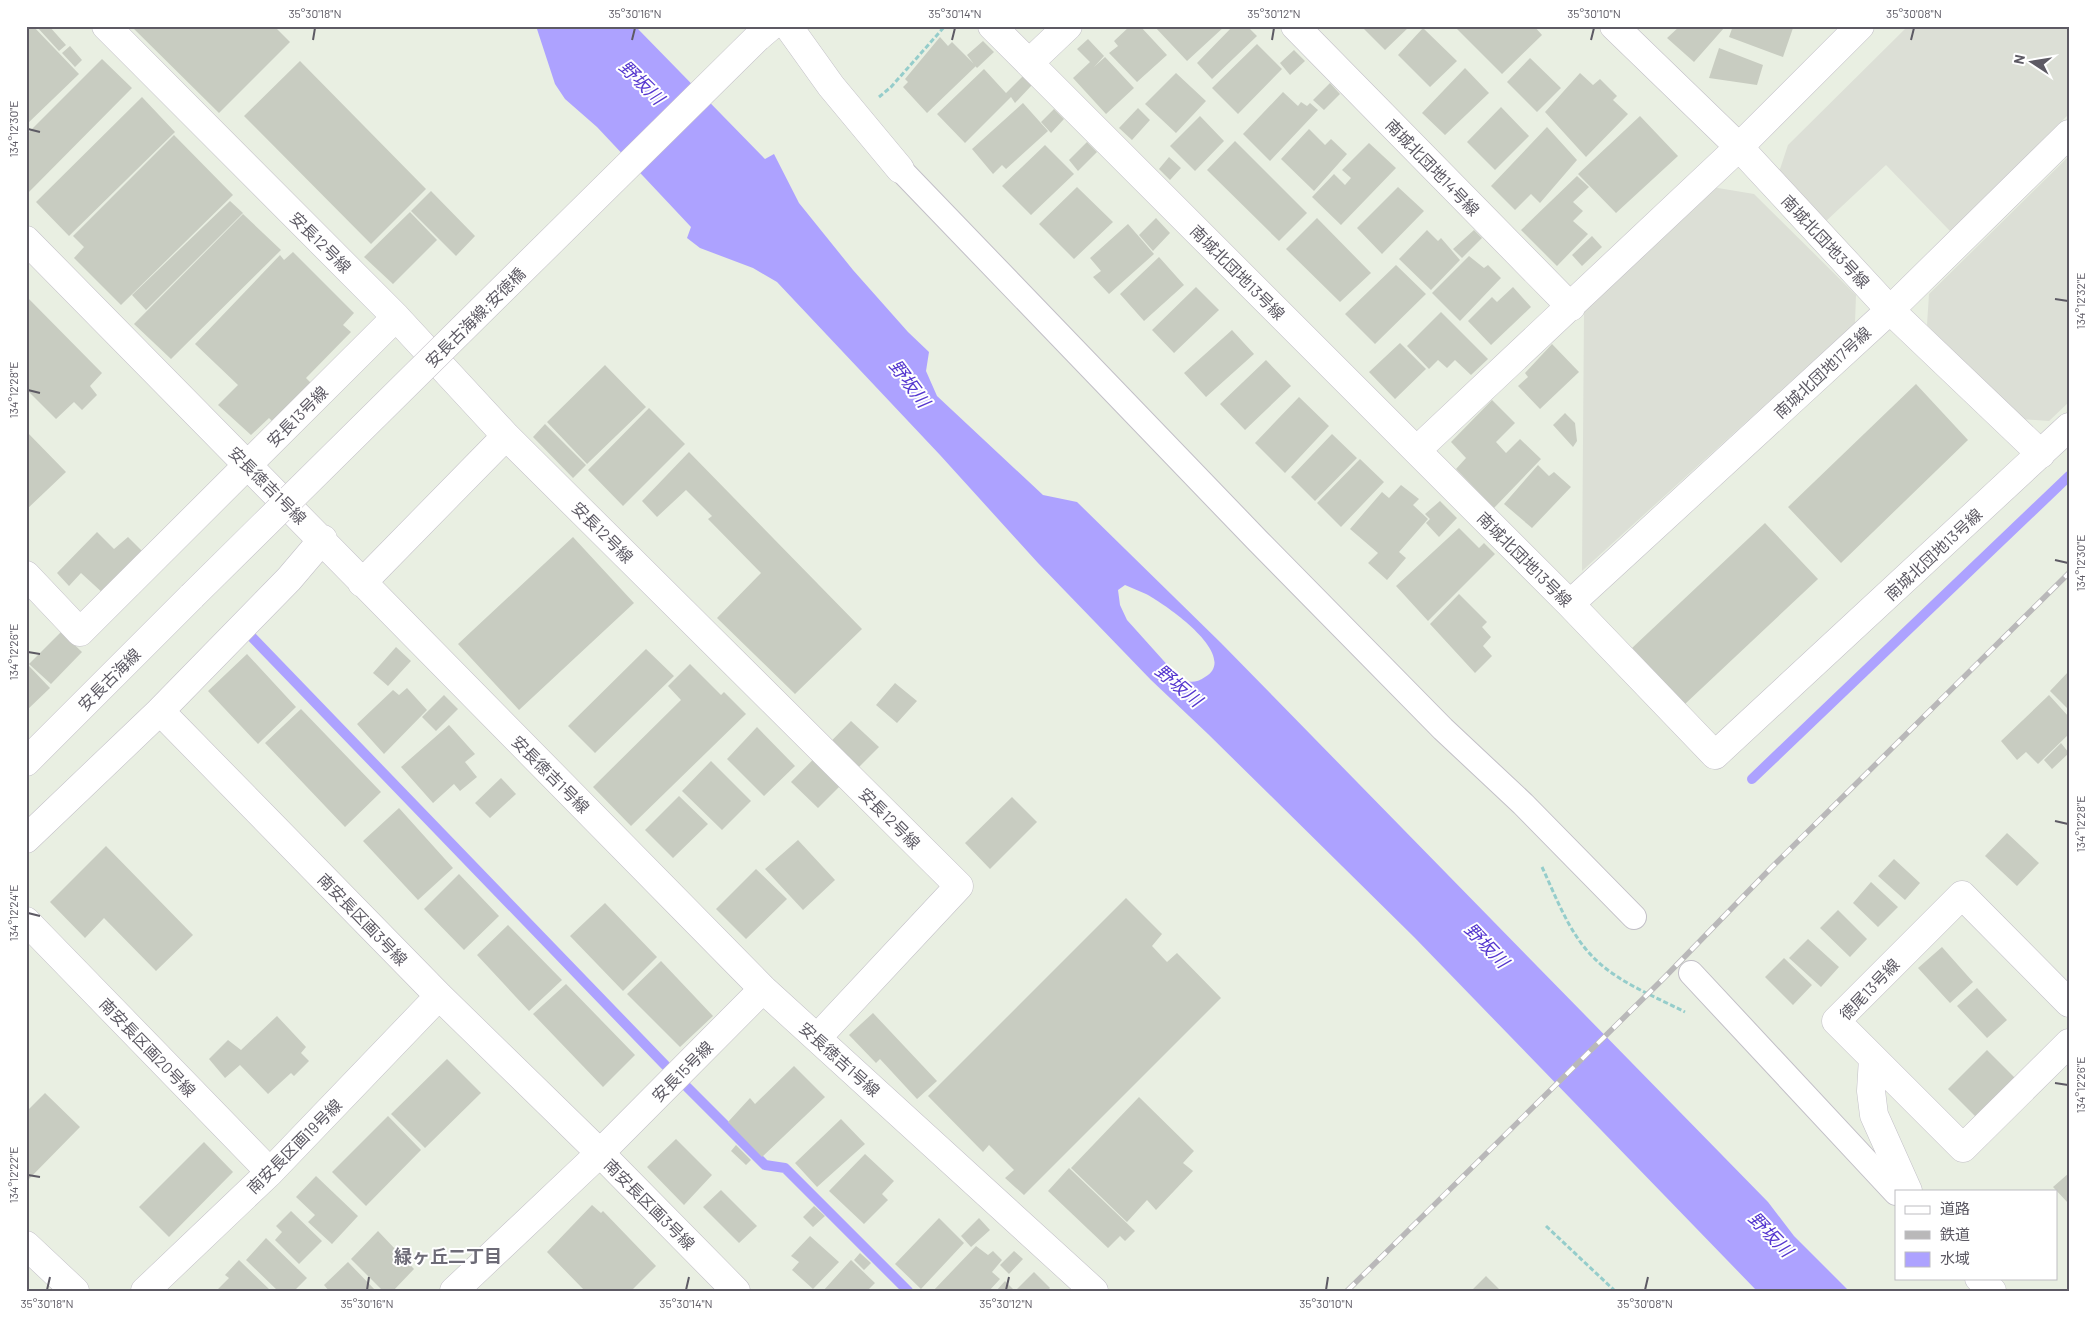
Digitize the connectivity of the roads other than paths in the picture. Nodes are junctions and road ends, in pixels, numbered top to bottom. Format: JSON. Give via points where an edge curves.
{"nodes":[{"id":1,"x":106,"y":26,"type":"edge"},
{"id":2,"x":788,"y":26,"type":"edge"},
{"id":3,"x":992,"y":26,"type":"edge"},
{"id":4,"x":1068,"y":26,"type":"edge"},
{"id":5,"x":1296,"y":26,"type":"edge"},
{"id":6,"x":1614,"y":26,"type":"edge"},
{"id":7,"x":1860,"y":26,"type":"edge"},
{"id":8,"x":764,"y":32,"type":"edge"},
{"id":9,"x":1029,"y":64,"type":"junction"},
{"id":10,"x":2069,"y":134,"type":"edge"},
{"id":11,"x":1739,"y":147,"type":"junction"},
{"id":12,"x":900,"y":169,"type":"joint"},
{"id":13,"x":26,"y":240,"type":"edge"},
{"id":14,"x":1571,"y":307,"type":"junction"},
{"id":15,"x":1890,"y":310,"type":"junction"},
{"id":16,"x":396,"y":317,"type":"junction"},
{"id":17,"x":2069,"y":428,"type":"edge"},
{"id":18,"x":506,"y":436,"type":"junction"},
{"id":19,"x":1417,"y":450,"type":"junction"},
{"id":20,"x":2041,"y":454,"type":"junction"},
{"id":21,"x":247,"y":465,"type":"junction"},
{"id":22,"x":323,"y":539,"type":"junction"},
{"id":23,"x":26,"y":575,"type":"edge"},
{"id":24,"x":362,"y":583,"type":"junction"},
{"id":25,"x":192,"y":596,"type":"joint"},
{"id":26,"x":1570,"y":604,"type":"junction"},
{"id":27,"x":160,"y":711,"type":"junction"},
{"id":28,"x":26,"y":762,"type":"edge"},
{"id":29,"x":26,"y":839,"type":"edge"},
{"id":30,"x":1634,"y":917,"type":"dead end"},
{"id":31,"x":26,"y":922,"type":"edge"},
{"id":32,"x":1691,"y":974,"type":"dead end"},
{"id":33,"x":764,"y":989,"type":"junction"},
{"id":34,"x":439,"y":996,"type":"junction"},
{"id":35,"x":2069,"y":1002,"type":"edge"},
{"id":36,"x":818,"y":1038,"type":"junction"},
{"id":37,"x":2069,"y":1043,"type":"edge"},
{"id":38,"x":1873,"y":1058,"type":"junction"},
{"id":39,"x":600,"y":1153,"type":"junction"},
{"id":40,"x":270,"y":1172,"type":"junction"},
{"id":41,"x":1908,"y":1190,"type":"edge"},
{"id":42,"x":1895,"y":1192,"type":"edge"},
{"id":43,"x":26,"y":1246,"type":"edge"},
{"id":44,"x":1981,"y":1280,"type":"edge"},
{"id":45,"x":75,"y":1291,"type":"edge"},
{"id":46,"x":145,"y":1291,"type":"edge"},
{"id":47,"x":454,"y":1291,"type":"edge"},
{"id":48,"x":736,"y":1291,"type":"edge"},
{"id":49,"x":1094,"y":1291,"type":"edge"},
{"id":50,"x":1992,"y":1291,"type":"edge"}],
"edges":[{"from":1,"to":16,"type":"street","name":"安長12号線"},
{"from":2,"to":12,"type":"street","via":[[831,86]]},
{"from":3,"to":9,"type":"street","name":"南城北団地13号線"},
{"from":4,"to":9,"type":"street"},
{"from":5,"to":14,"type":"street","name":"南城北団地14号線"},
{"from":6,"to":11,"type":"street","name":"南城北団地3号線"},
{"from":7,"to":11,"type":"street"},
{"from":8,"to":25,"type":"street","name":"安長古海線;安徳橋","bridge":true},
{"from":9,"to":19,"type":"street","name":"南城北団地13号線"},
{"from":10,"to":15,"type":"street","name":"南城北団地17号線"},
{"from":11,"to":14,"type":"street"},
{"from":11,"to":15,"type":"street","name":"南城北団地3号線"},
{"from":12,"to":30,"type":"street","via":[[1272,555]]},
{"from":13,"to":21,"type":"street","name":"安長徳吉1号線"},
{"from":14,"to":19,"type":"street"},
{"from":15,"to":20,"type":"street","name":"南城北団地3号線"},
{"from":15,"to":26,"type":"street","name":"南城北団地17号線"},
{"from":16,"to":18,"type":"street","name":"安長12号線"},
{"from":16,"to":21,"type":"street","name":"安長13号線"},
{"from":17,"to":20,"type":"street","name":"南城北団地13号線"},
{"from":18,"to":24,"type":"street"},
{"from":18,"to":36,"type":"street","name":"安長12号線","via":[[959,886]]},
{"from":19,"to":26,"type":"street","name":"南城北団地13号線"},
{"from":20,"to":26,"type":"street","name":"南城北団地13号線","via":[[1716,755]]},
{"from":21,"to":22,"type":"street","name":"安長徳吉1号線"},
{"from":21,"to":23,"type":"street","name":"安長13号線","via":[[80,632]]},
{"from":22,"to":24,"type":"street","name":"安長徳吉1号線"},
{"from":22,"to":27,"type":"street"},
{"from":24,"to":33,"type":"street","name":"安長徳吉1号線"},
{"from":25,"to":28,"type":"street","name":"安長古海線"},
{"from":27,"to":29,"type":"street"},
{"from":27,"to":34,"type":"street","name":"南安長区画3号線"},
{"from":31,"to":40,"type":"street","name":"南安長区画20号線"},
{"from":32,"to":42,"type":"street"},
{"from":33,"to":36,"type":"street","name":"安長徳吉1号線"},
{"from":33,"to":39,"type":"street","name":"安長15号線"},
{"from":34,"to":39,"type":"street","name":"南安長区画3号線"},
{"from":34,"to":40,"type":"street","name":"南安長区画19号線"},
{"from":35,"to":38,"type":"street","name":"徳尾13号線","via":[[1962,895],[1836,1021]]},
{"from":36,"to":49,"type":"street","name":"安長徳吉1号線"},
{"from":37,"to":38,"type":"street","name":"徳尾13号線","via":[[1963,1148]]},
{"from":38,"to":41,"type":"street","via":[[1871,1091],[1874,1115]]},
{"from":39,"to":47,"type":"street","name":"安長15号線"},
{"from":39,"to":48,"type":"street","name":"南安長区画3号線"},
{"from":40,"to":46,"type":"street","name":"南安長区画19号線"},
{"from":43,"to":45,"type":"street"},
{"from":44,"to":50,"type":"street"}]}
